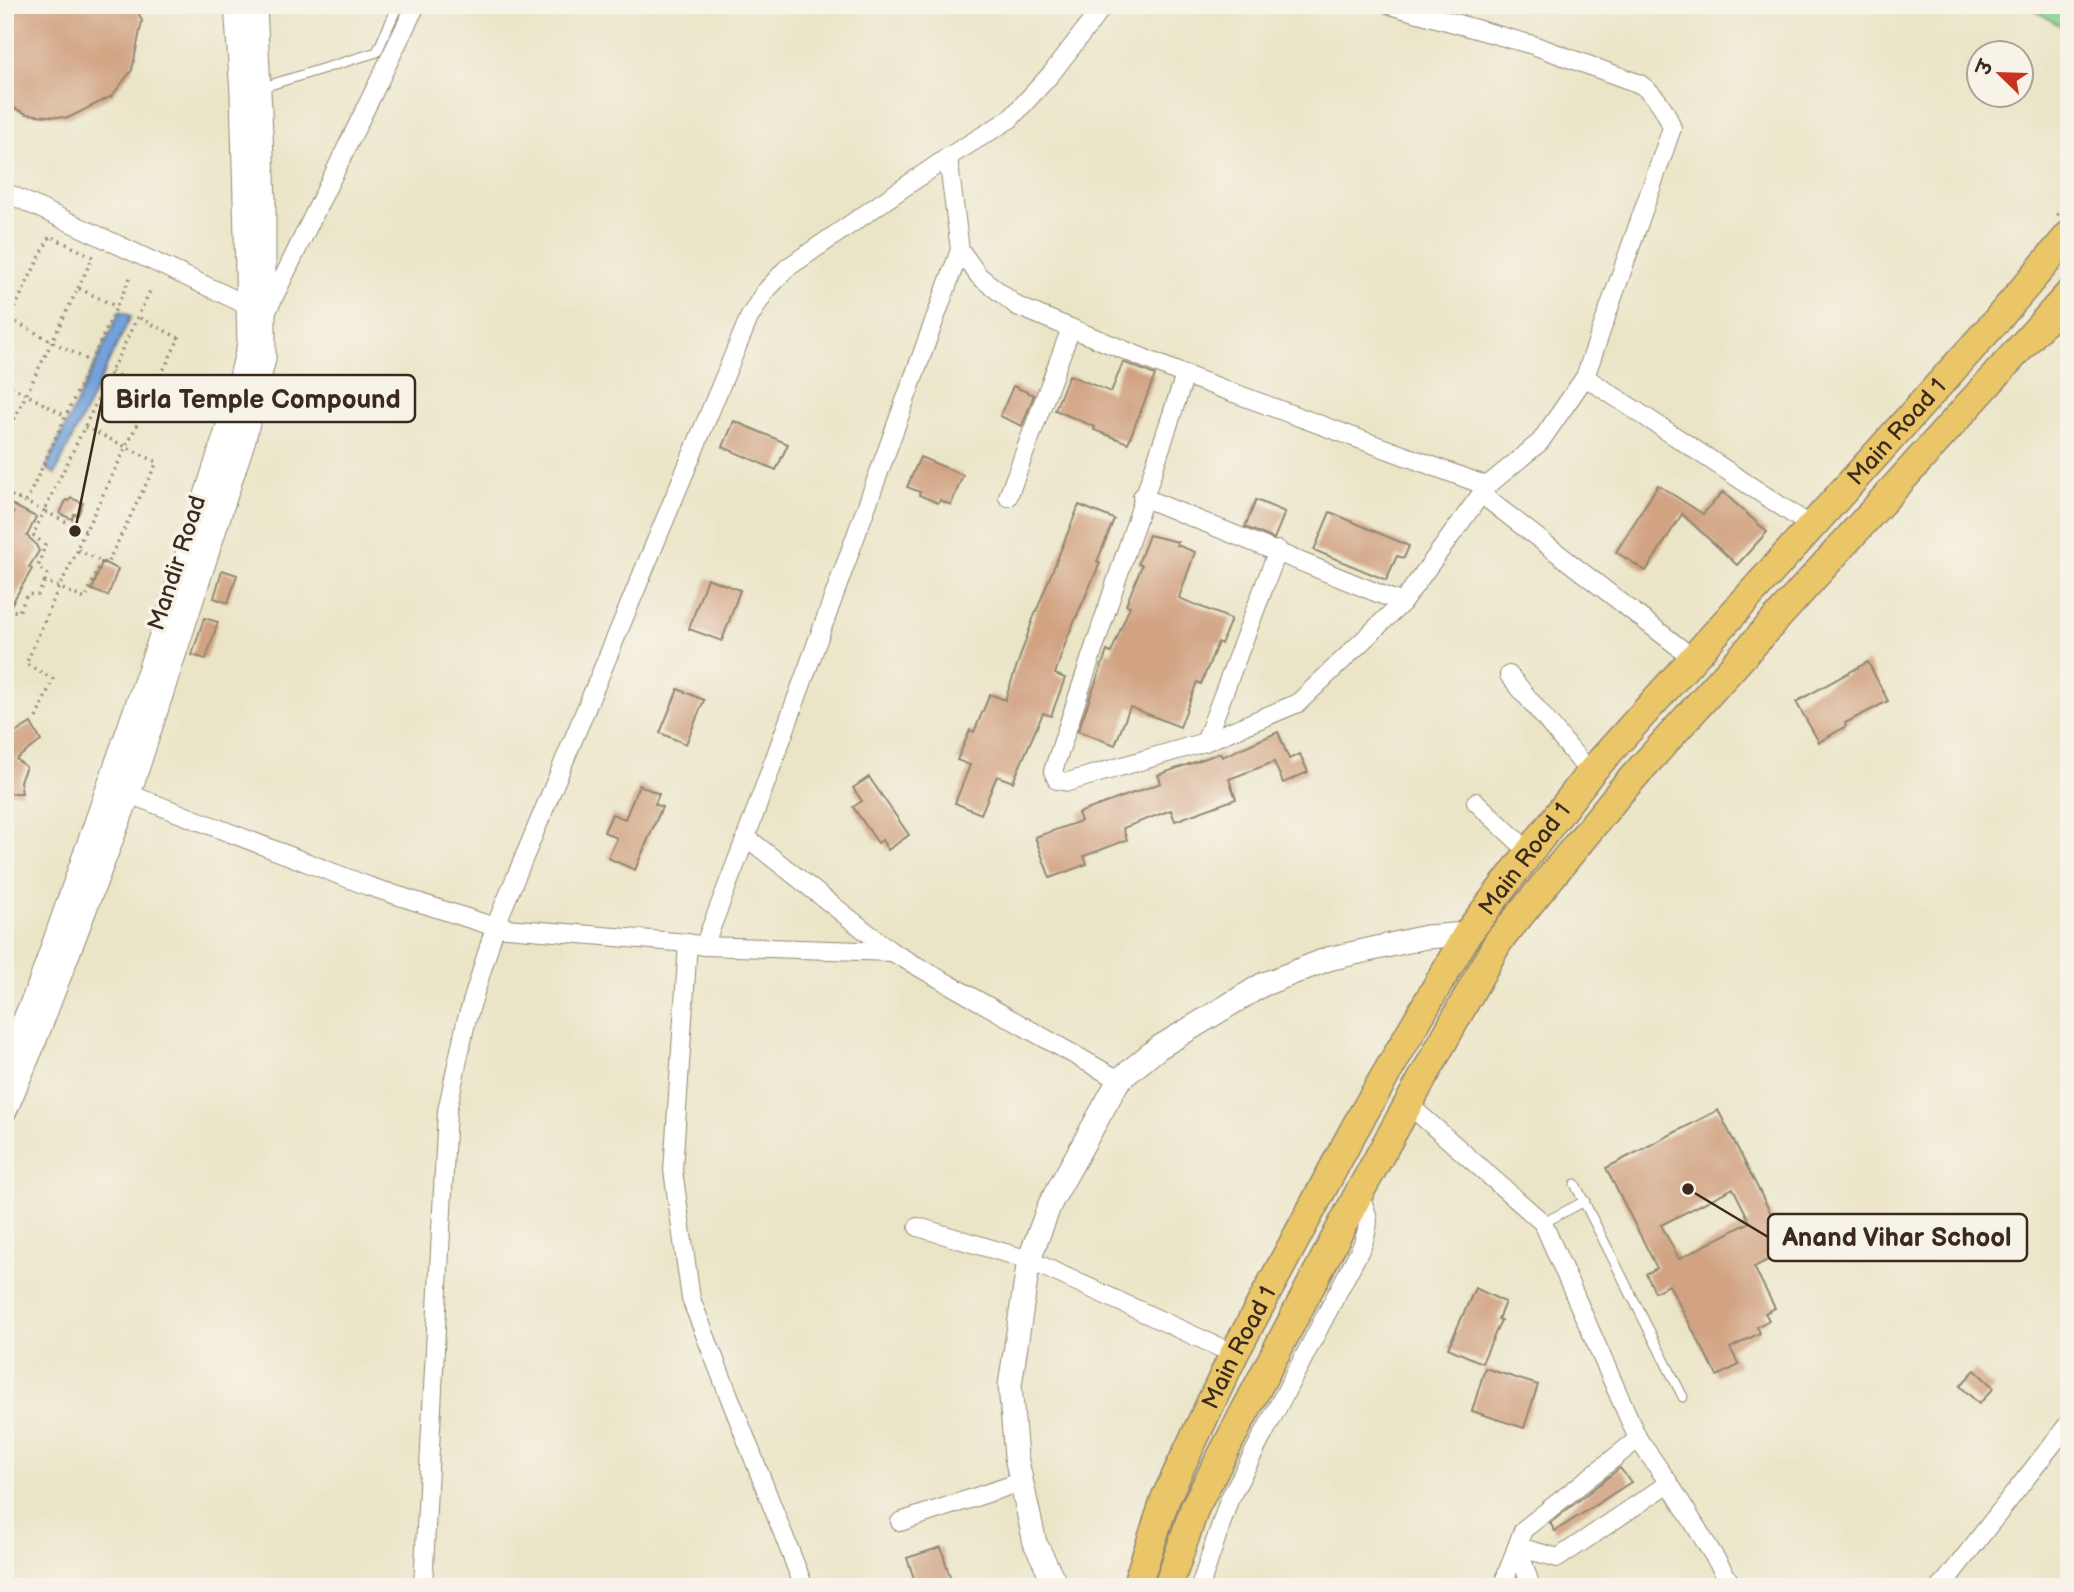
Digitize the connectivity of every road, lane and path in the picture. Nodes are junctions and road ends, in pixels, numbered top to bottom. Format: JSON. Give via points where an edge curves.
{"nodes":[{"id":1,"x":236,"y":5,"type":"edge"},
{"id":2,"x":255,"y":5,"type":"edge"},
{"id":3,"x":398,"y":5,"type":"edge"},
{"id":4,"x":416,"y":5,"type":"edge"},
{"id":5,"x":1104,"y":5,"type":"edge"},
{"id":6,"x":1390,"y":5,"type":"edge"},
{"id":7,"x":251,"y":91,"type":"junction"},
{"id":8,"x":948,"y":157,"type":"junction"},
{"id":9,"x":5,"y":191,"type":"edge"},
{"id":10,"x":2069,"y":235,"type":"edge"},
{"id":11,"x":960,"y":250,"type":"junction"},
{"id":12,"x":130,"y":278,"type":"dead end"},
{"id":13,"x":78,"y":288,"type":"junction"},
{"id":14,"x":151,"y":289,"type":"dead end"},
{"id":15,"x":2069,"y":294,"type":"edge"},
{"id":16,"x":117,"y":307,"type":"junction"},
{"id":17,"x":257,"y":309,"type":"junction"},
{"id":18,"x":138,"y":317,"type":"junction"},
{"id":19,"x":10,"y":319,"type":"junction"},
{"id":20,"x":5,"y":327,"type":"edge"},
{"id":21,"x":1071,"y":328,"type":"junction"},
{"id":22,"x":91,"y":362,"type":"junction"},
{"id":23,"x":111,"y":372,"type":"junction"},
{"id":24,"x":1185,"y":375,"type":"junction"},
{"id":25,"x":1585,"y":377,"type":"junction"},
{"id":26,"x":5,"y":383,"type":"edge"},
{"id":27,"x":153,"y":393,"type":"junction"},
{"id":28,"x":66,"y":416,"type":"junction"},
{"id":29,"x":85,"y":427,"type":"junction"},
{"id":30,"x":5,"y":438,"type":"edge"},
{"id":31,"x":126,"y":446,"type":"junction"},
{"id":32,"x":1484,"y":490,"type":"junction"},
{"id":33,"x":5,"y":493,"type":"edge"},
{"id":34,"x":1008,"y":497,"type":"dead end"},
{"id":35,"x":1142,"y":497,"type":"junction"},
{"id":36,"x":24,"y":502,"type":"junction"},
{"id":37,"x":44,"y":511,"type":"junction"},
{"id":38,"x":5,"y":515,"type":"edge"},
{"id":39,"x":1811,"y":526,"type":"junction"},
{"id":40,"x":85,"y":531,"type":"junction"},
{"id":41,"x":78,"y":550,"type":"junction"},
{"id":42,"x":1278,"y":550,"type":"junction"},
{"id":43,"x":102,"y":562,"type":"dead end"},
{"id":44,"x":45,"y":581,"type":"junction"},
{"id":45,"x":59,"y":587,"type":"junction"},
{"id":46,"x":1402,"y":603,"type":"junction"},
{"id":47,"x":5,"y":619,"type":"edge"},
{"id":48,"x":1693,"y":658,"type":"junction"},
{"id":49,"x":1509,"y":675,"type":"dead end"},
{"id":50,"x":36,"y":718,"type":"dead end"},
{"id":51,"x":1205,"y":742,"type":"junction"},
{"id":52,"x":1590,"y":773,"type":"junction"},
{"id":53,"x":129,"y":794,"type":"junction"},
{"id":54,"x":1476,"y":802,"type":"dead end"},
{"id":55,"x":746,"y":836,"type":"junction"},
{"id":56,"x":1529,"y":852,"type":"junction"},
{"id":57,"x":495,"y":927,"type":"junction"},
{"id":58,"x":1467,"y":934,"type":"junction"},
{"id":59,"x":696,"y":944,"type":"junction"},
{"id":60,"x":892,"y":952,"type":"junction"},
{"id":61,"x":5,"y":1065,"type":"edge"},
{"id":62,"x":1119,"y":1080,"type":"junction"},
{"id":63,"x":1408,"y":1104,"type":"junction"},
{"id":64,"x":5,"y":1111,"type":"edge"},
{"id":65,"x":1575,"y":1184,"type":"dead end"},
{"id":66,"x":1358,"y":1195,"type":"junction"},
{"id":67,"x":1585,"y":1200,"type":"junction"},
{"id":68,"x":1543,"y":1223,"type":"junction"},
{"id":69,"x":918,"y":1227,"type":"dead end"},
{"id":70,"x":1029,"y":1260,"type":"junction"},
{"id":71,"x":1234,"y":1354,"type":"junction"},
{"id":72,"x":1683,"y":1397,"type":"dead end"},
{"id":73,"x":2069,"y":1423,"type":"edge"},
{"id":74,"x":1638,"y":1439,"type":"junction"},
{"id":75,"x":1021,"y":1482,"type":"junction"},
{"id":76,"x":1669,"y":1483,"type":"junction"},
{"id":77,"x":900,"y":1522,"type":"dead end"},
{"id":78,"x":1518,"y":1547,"type":"junction"},
{"id":79,"x":423,"y":1587,"type":"edge"},
{"id":80,"x":804,"y":1587,"type":"edge"},
{"id":81,"x":1057,"y":1587,"type":"edge"},
{"id":82,"x":1136,"y":1587,"type":"edge"},
{"id":83,"x":1168,"y":1587,"type":"edge"},
{"id":84,"x":1200,"y":1587,"type":"edge"},
{"id":85,"x":1503,"y":1587,"type":"edge"},
{"id":86,"x":1531,"y":1587,"type":"edge"},
{"id":87,"x":1733,"y":1587,"type":"edge"},
{"id":88,"x":1941,"y":1587,"type":"edge"}],
"edges":[{"from":1,"to":7,"type":"street","name":"Mandir Road"},
{"from":2,"to":7,"type":"street","name":"Mandir Road"},
{"from":3,"to":7,"type":"lane","via":[[377,52]]},
{"from":4,"to":17,"type":"street"},
{"from":5,"to":8,"type":"street","via":[[1010,119]]},
{"from":6,"to":25,"type":"street","via":[[1533,45],[1640,84],[1664,106],[1672,128]]},
{"from":7,"to":17,"type":"street","name":"Mandir Road"},
{"from":8,"to":11,"type":"street"},
{"from":8,"to":57,"type":"street","via":[[787,268],[748,318]]},
{"from":9,"to":17,"type":"street"},
{"from":10,"to":39,"type":"main road","name":"Main Road 1"},
{"from":11,"to":21,"type":"street","via":[[979,276],[1017,306]]},
{"from":11,"to":55,"type":"street"},
{"from":12,"to":16,"type":"path"},
{"from":13,"to":16,"type":"path"},
{"from":13,"to":19,"type":"path","via":[[93,257],[50,236]]},
{"from":13,"to":30,"type":"path"},
{"from":14,"to":18,"type":"path"},
{"from":15,"to":63,"type":"main road","name":"Main Road 1","via":[[1620,792],[1506,931]]},
{"from":16,"to":22,"type":"path"},
{"from":17,"to":53,"type":"street","name":"Mandir Road","via":[[264,359],[244,439]]},
{"from":17,"to":61,"type":"street","name":"Mandir Road","via":[[232,414],[160,639],[39,986]]},
{"from":18,"to":23,"type":"path"},
{"from":18,"to":27,"type":"path","via":[[179,338]]},
{"from":19,"to":20,"type":"path"},
{"from":19,"to":22,"type":"path"},
{"from":21,"to":24,"type":"street"},
{"from":21,"to":34,"type":"street"},
{"from":22,"to":28,"type":"path"},
{"from":23,"to":27,"type":"path"},
{"from":23,"to":29,"type":"path"},
{"from":24,"to":32,"type":"street"},
{"from":24,"to":35,"type":"street"},
{"from":25,"to":32,"type":"street","via":[[1540,442]]},
{"from":25,"to":39,"type":"street"},
{"from":26,"to":28,"type":"path"},
{"from":27,"to":31,"type":"path"},
{"from":28,"to":36,"type":"path"},
{"from":29,"to":31,"type":"path"},
{"from":29,"to":37,"type":"path"},
{"from":31,"to":40,"type":"path"},
{"from":31,"to":41,"type":"path","via":[[157,462],[107,564]]},
{"from":32,"to":46,"type":"street"},
{"from":32,"to":48,"type":"street"},
{"from":33,"to":36,"type":"path"},
{"from":35,"to":42,"type":"street"},
{"from":35,"to":51,"type":"street","via":[[1052,771],[1057,780],[1068,782]]},
{"from":36,"to":37,"type":"path"},
{"from":36,"to":38,"type":"path","via":[[19,499],[13,512]]},
{"from":37,"to":40,"type":"path"},
{"from":37,"to":44,"type":"path","via":[[33,535],[46,545],[38,567],[47,574]]},
{"from":39,"to":48,"type":"main road","name":"Main Road 1"},
{"from":40,"to":41,"type":"path"},
{"from":41,"to":45,"type":"path"},
{"from":42,"to":46,"type":"street"},
{"from":42,"to":51,"type":"street"},
{"from":43,"to":45,"type":"path","via":[[85,599]]},
{"from":44,"to":45,"type":"path"},
{"from":44,"to":47,"type":"path","via":[[38,595],[27,594],[19,612],[10,610]]},
{"from":45,"to":50,"type":"path","via":[[26,664],[53,679]]},
{"from":46,"to":51,"type":"street","via":[[1298,703]]},
{"from":48,"to":52,"type":"main road","name":"Main Road 1"},
{"from":49,"to":52,"type":"street"},
{"from":52,"to":56,"type":"main road","name":"Main Road 1"},
{"from":53,"to":57,"type":"street","via":[[368,886]]},
{"from":53,"to":64,"type":"street","name":"Mandir Road"},
{"from":54,"to":56,"type":"street"},
{"from":55,"to":59,"type":"street"},
{"from":55,"to":60,"type":"street"},
{"from":56,"to":58,"type":"main road","name":"Main Road 1"},
{"from":57,"to":59,"type":"street"},
{"from":57,"to":79,"type":"street","via":[[466,1021],[447,1111]]},
{"from":58,"to":62,"type":"street","via":[[1426,937],[1328,959],[1262,985],[1158,1048]]},
{"from":58,"to":71,"type":"main road","name":"Main Road 1","via":[[1355,1128]]},
{"from":59,"to":60,"type":"street"},
{"from":59,"to":80,"type":"street","via":[[673,1170],[691,1299]]},
{"from":60,"to":62,"type":"street"},
{"from":62,"to":70,"type":"street","via":[[1051,1204]]},
{"from":63,"to":66,"type":"main road","name":"Main Road 1"},
{"from":63,"to":68,"type":"street"},
{"from":65,"to":67,"type":"lane"},
{"from":66,"to":83,"type":"main road","name":"Main Road 1","via":[[1195,1507]]},
{"from":66,"to":84,"type":"street","via":[[1370,1226],[1362,1246],[1229,1500]]},
{"from":67,"to":68,"type":"lane"},
{"from":67,"to":72,"type":"lane"},
{"from":68,"to":74,"type":"street"},
{"from":69,"to":70,"type":"street"},
{"from":70,"to":71,"type":"street"},
{"from":70,"to":75,"type":"street","via":[[1010,1385]]},
{"from":71,"to":82,"type":"main road","name":"Main Road 1","via":[[1166,1497]]},
{"from":73,"to":88,"type":"street"},
{"from":74,"to":76,"type":"street"},
{"from":74,"to":78,"type":"street","via":[[1523,1530]]},
{"from":75,"to":77,"type":"street"},
{"from":75,"to":81,"type":"street","via":[[1035,1544]]},
{"from":76,"to":78,"type":"street","via":[[1559,1558]]},
{"from":76,"to":87,"type":"street"},
{"from":78,"to":85,"type":"street"},
{"from":78,"to":86,"type":"street"}]}
